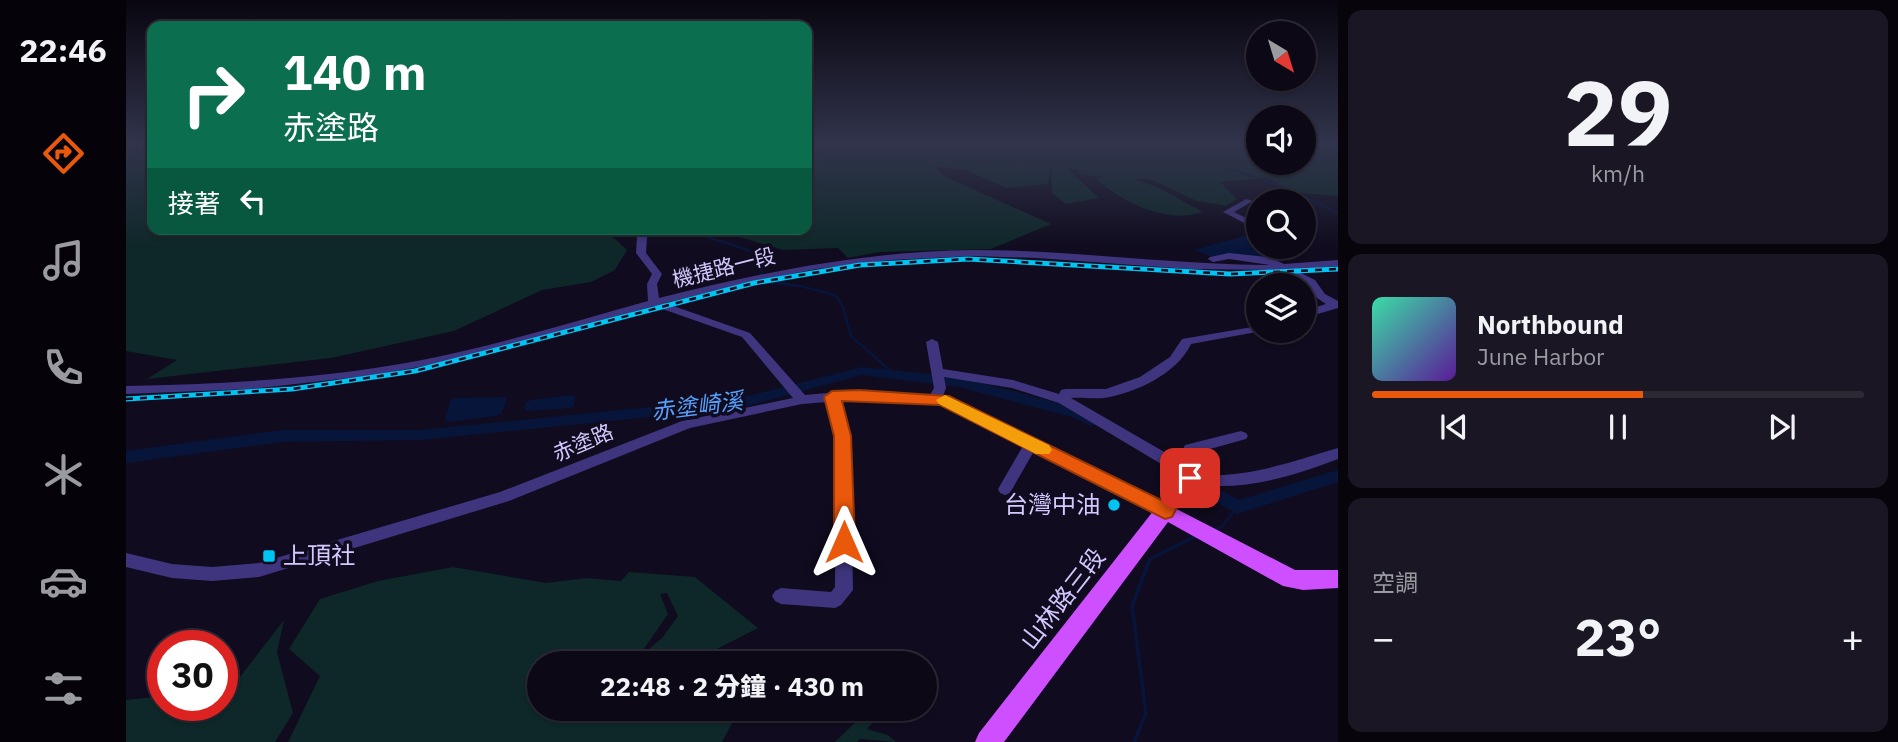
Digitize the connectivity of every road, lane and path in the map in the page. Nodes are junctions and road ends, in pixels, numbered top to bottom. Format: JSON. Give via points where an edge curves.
{"nodes":[{"id":1,"x":1246,"y":202,"type":"edge"},
{"id":2,"x":1246,"y":221,"type":"edge"},
{"id":3,"x":641,"y":235,"type":"edge"},
{"id":4,"x":1213,"y":259,"type":"dead end"},
{"id":5,"x":1271,"y":259,"type":"edge"},
{"id":6,"x":1268,"y":260,"type":"junction"},
{"id":7,"x":1338,"y":263,"type":"edge"},
{"id":8,"x":1285,"y":268,"type":"junction"},
{"id":9,"x":655,"y":304,"type":"junction"},
{"id":10,"x":1336,"y":304,"type":"edge"},
{"id":11,"x":1316,"y":311,"type":"edge"},
{"id":12,"x":1246,"y":330,"type":"edge"},
{"id":13,"x":932,"y":342,"type":"dead end"},
{"id":14,"x":937,"y":373,"type":"junction"},
{"id":15,"x":126,"y":390,"type":"edge"},
{"id":16,"x":937,"y":393,"type":"junction"},
{"id":17,"x":832,"y":397,"type":"junction"},
{"id":18,"x":799,"y":398,"type":"junction"},
{"id":19,"x":1064,"y":400,"type":"junction"},
{"id":20,"x":1241,"y":436,"type":"dead end"},
{"id":21,"x":1031,"y":444,"type":"junction"},
{"id":22,"x":1338,"y":453,"type":"edge"},
{"id":23,"x":1191,"y":477,"type":"junction"},
{"id":24,"x":1005,"y":489,"type":"dead end"},
{"id":25,"x":1169,"y":503,"type":"junction"},
{"id":26,"x":126,"y":560,"type":"edge"},
{"id":27,"x":1338,"y":579,"type":"edge"},
{"id":28,"x":781,"y":596,"type":"dead end"},
{"id":29,"x":988,"y":742,"type":"edge"}],
"edges":[{"from":1,"to":2,"type":"street","via":[[1227,212]]},
{"from":3,"to":9,"type":"street","via":[[641,253],[657,274],[652,284]]},
{"from":4,"to":6,"type":"street"},
{"from":5,"to":6,"type":"street"},
{"from":6,"to":8,"type":"street"},
{"from":7,"to":8,"type":"street","name":"機捷路一段"},
{"from":8,"to":9,"type":"street","name":"機捷路一段","via":[[943,254],[871,259],[761,277]]},
{"from":8,"to":10,"type":"street","via":[[1311,282],[1321,296]]},
{"from":9,"to":15,"type":"street","name":"機捷路一段","via":[[388,370],[292,382]]},
{"from":9,"to":18,"type":"street","via":[[746,335]]},
{"from":10,"to":11,"type":"street"},
{"from":12,"to":19,"type":"street","via":[[1186,341],[1183,353],[1166,368],[1109,393],[1066,393]]},
{"from":13,"to":14,"type":"street"},
{"from":14,"to":16,"type":"street"},
{"from":14,"to":19,"type":"street","via":[[1013,384]]},
{"from":16,"to":17,"type":"street","name":"赤塗路"},
{"from":16,"to":21,"type":"street","name":"赤塗路"},
{"from":17,"to":18,"type":"street","name":"赤塗路"},
{"from":17,"to":28,"type":"street","via":[[844,457],[844,590],[835,600]]},
{"from":18,"to":26,"type":"street","name":"赤塗路","via":[[655,435],[504,497],[259,570],[172,571]]},
{"from":19,"to":23,"type":"street"},
{"from":20,"to":23,"type":"street","via":[[1190,449],[1202,467]]},
{"from":21,"to":24,"type":"street"},
{"from":21,"to":25,"type":"street","name":"赤塗路"},
{"from":22,"to":23,"type":"street","via":[[1219,482]]},
{"from":23,"to":25,"type":"street"},
{"from":25,"to":27,"type":"main road","via":[[1190,523],[1291,579]]},
{"from":25,"to":29,"type":"main road","name":"山林路三段"}]}
